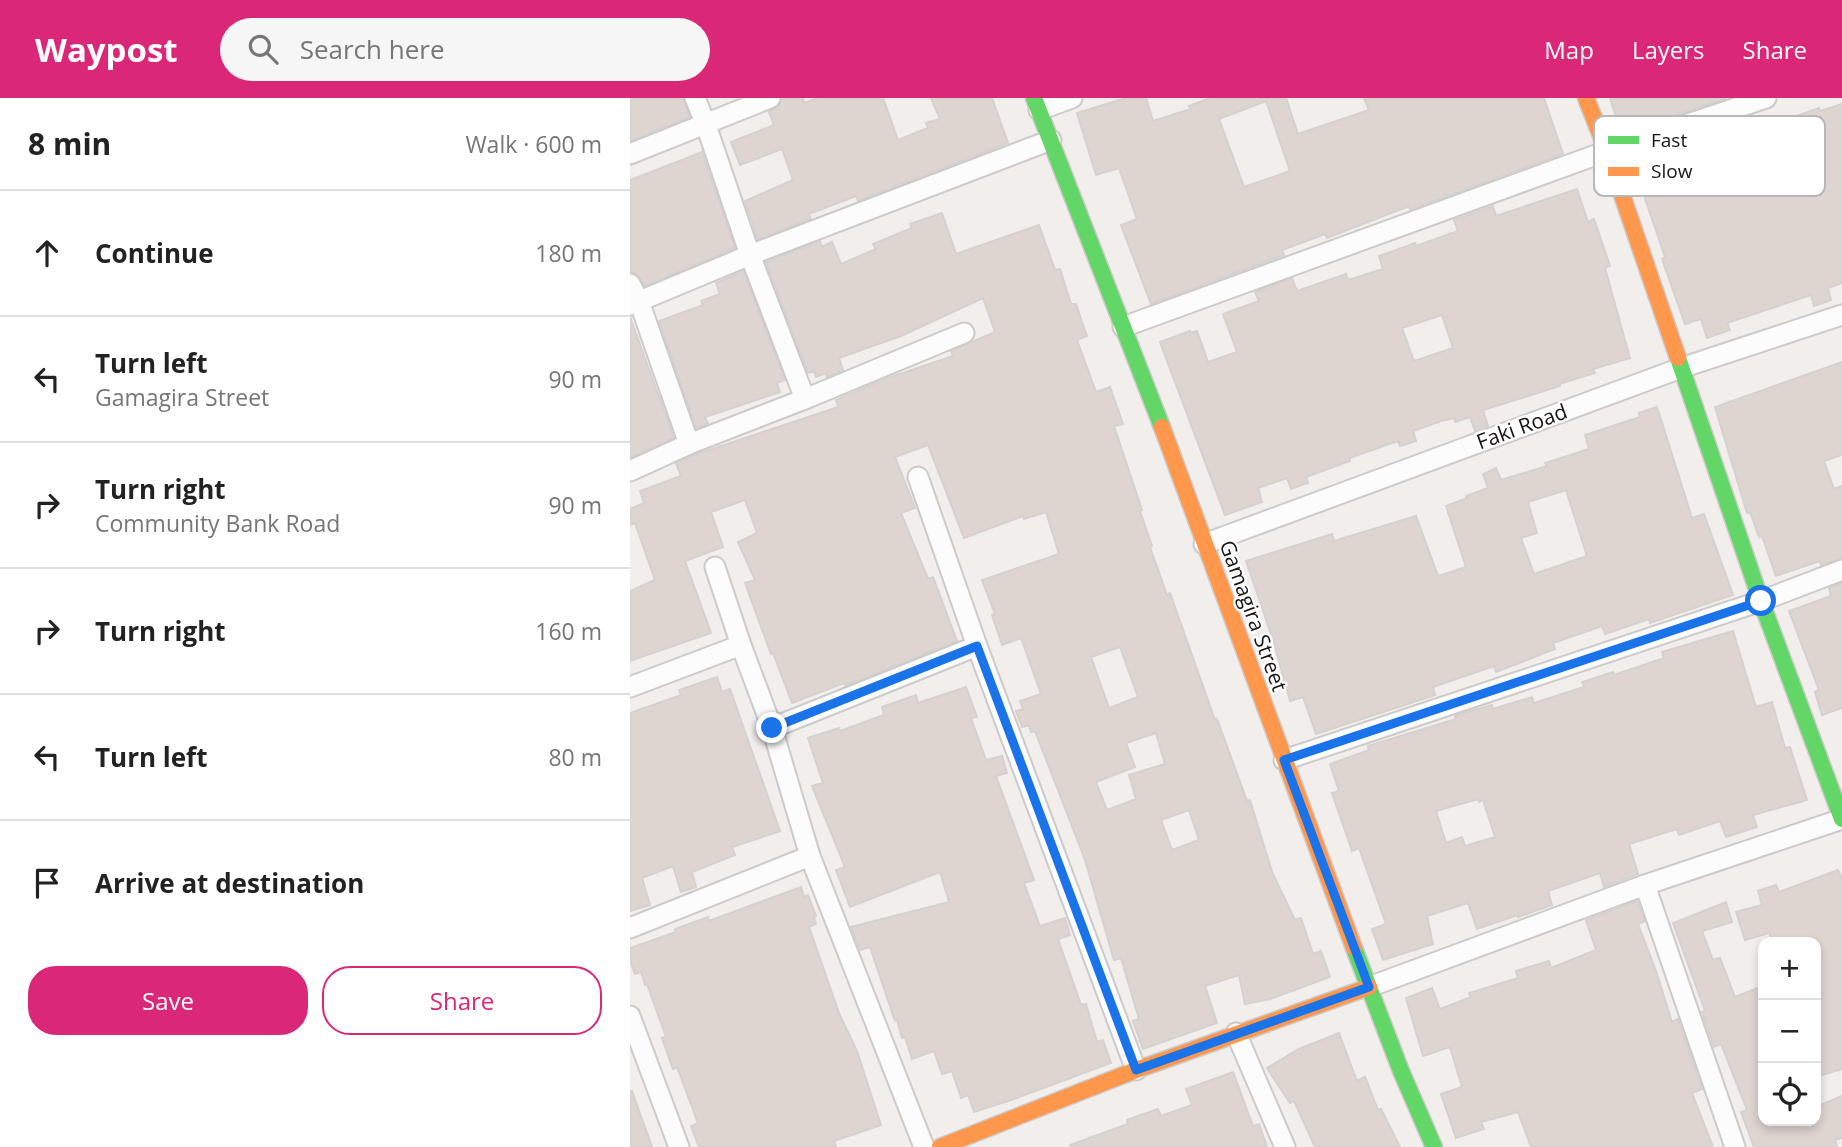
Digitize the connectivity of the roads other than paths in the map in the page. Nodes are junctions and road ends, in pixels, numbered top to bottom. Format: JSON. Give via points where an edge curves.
{"nodes":[{"id":1,"x":695,"y":98,"type":"edge"},
{"id":2,"x":770,"y":98,"type":"edge"},
{"id":3,"x":1072,"y":98,"type":"edge"},
{"id":4,"x":1586,"y":98,"type":"edge"},
{"id":5,"x":1766,"y":98,"type":"edge"},
{"id":6,"x":1037,"y":104,"type":"edge"},
{"id":7,"x":1713,"y":116,"type":"edge"},
{"id":8,"x":1594,"y":119,"type":"edge"},
{"id":9,"x":706,"y":125,"type":"junction"},
{"id":10,"x":1051,"y":140,"type":"junction"},
{"id":11,"x":630,"y":154,"type":"edge"},
{"id":12,"x":1594,"y":157,"type":"edge"},
{"id":13,"x":1622,"y":196,"type":"edge"},
{"id":14,"x":750,"y":255,"type":"junction"},
{"id":15,"x":633,"y":296,"type":"edge"},
{"id":16,"x":1842,"y":315,"type":"edge"},
{"id":17,"x":1123,"y":327,"type":"junction"},
{"id":18,"x":964,"y":333,"type":"dead end"},
{"id":19,"x":1681,"y":368,"type":"junction"},
{"id":20,"x":806,"y":399,"type":"junction"},
{"id":21,"x":689,"y":444,"type":"junction"},
{"id":22,"x":630,"y":471,"type":"edge"},
{"id":23,"x":918,"y":477,"type":"dead end"},
{"id":24,"x":1204,"y":544,"type":"junction"},
{"id":25,"x":715,"y":567,"type":"dead end"},
{"id":26,"x":1842,"y":570,"type":"edge"},
{"id":27,"x":1761,"y":601,"type":"junction"},
{"id":28,"x":741,"y":645,"type":"junction"},
{"id":29,"x":977,"y":646,"type":"junction"},
{"id":30,"x":630,"y":687,"type":"edge"},
{"id":31,"x":772,"y":728,"type":"junction"},
{"id":32,"x":1284,"y":760,"type":"junction"},
{"id":33,"x":1842,"y":819,"type":"edge"},
{"id":34,"x":810,"y":856,"type":"junction"},
{"id":35,"x":1645,"y":885,"type":"junction"},
{"id":36,"x":630,"y":928,"type":"edge"},
{"id":37,"x":1369,"y":987,"type":"junction"},
{"id":38,"x":630,"y":1016,"type":"edge"},
{"id":39,"x":1236,"y":1033,"type":"junction"},
{"id":40,"x":1136,"y":1070,"type":"junction"},
{"id":41,"x":679,"y":1147,"type":"edge"},
{"id":42,"x":924,"y":1147,"type":"edge"},
{"id":43,"x":940,"y":1147,"type":"edge"},
{"id":44,"x":1285,"y":1147,"type":"edge"},
{"id":45,"x":1434,"y":1147,"type":"edge"},
{"id":46,"x":1735,"y":1147,"type":"edge"}],
"edges":[{"from":1,"to":9,"type":"street"},
{"from":2,"to":9,"type":"street"},
{"from":3,"to":6,"type":"street"},
{"from":4,"to":8,"type":"street"},
{"from":5,"to":7,"type":"street"},
{"from":6,"to":10,"type":"street","name":"Gamagira Street"},
{"from":9,"to":11,"type":"street"},
{"from":9,"to":14,"type":"street"},
{"from":10,"to":14,"type":"street"},
{"from":10,"to":17,"type":"street","name":"Gamagira Street"},
{"from":12,"to":17,"type":"street"},
{"from":13,"to":19,"type":"street"},
{"from":14,"to":15,"type":"street"},
{"from":14,"to":20,"type":"street"},
{"from":15,"to":21,"type":"street"},
{"from":16,"to":19,"type":"street","name":"Faki Road"},
{"from":17,"to":24,"type":"street","name":"Gamagira Street"},
{"from":18,"to":20,"type":"street"},
{"from":19,"to":24,"type":"street","name":"Faki Road"},
{"from":19,"to":27,"type":"street"},
{"from":20,"to":21,"type":"street"},
{"from":21,"to":22,"type":"street"},
{"from":23,"to":29,"type":"street"},
{"from":24,"to":32,"type":"street","name":"Gamagira Street"},
{"from":25,"to":28,"type":"street"},
{"from":26,"to":27,"type":"street"},
{"from":27,"to":32,"type":"street"},
{"from":27,"to":33,"type":"street"},
{"from":28,"to":30,"type":"street"},
{"from":28,"to":31,"type":"street"},
{"from":29,"to":31,"type":"street"},
{"from":29,"to":40,"type":"street"},
{"from":31,"to":34,"type":"street"},
{"from":32,"to":37,"type":"street","name":"Gamagira Street"},
{"from":33,"to":35,"type":"street"},
{"from":34,"to":36,"type":"street"},
{"from":34,"to":42,"type":"street"},
{"from":35,"to":37,"type":"street"},
{"from":35,"to":46,"type":"street"},
{"from":37,"to":39,"type":"street"},
{"from":37,"to":45,"type":"street","name":"Gamagira Street"},
{"from":38,"to":41,"type":"street"},
{"from":39,"to":40,"type":"street"},
{"from":39,"to":44,"type":"street"},
{"from":40,"to":43,"type":"street"}]}
